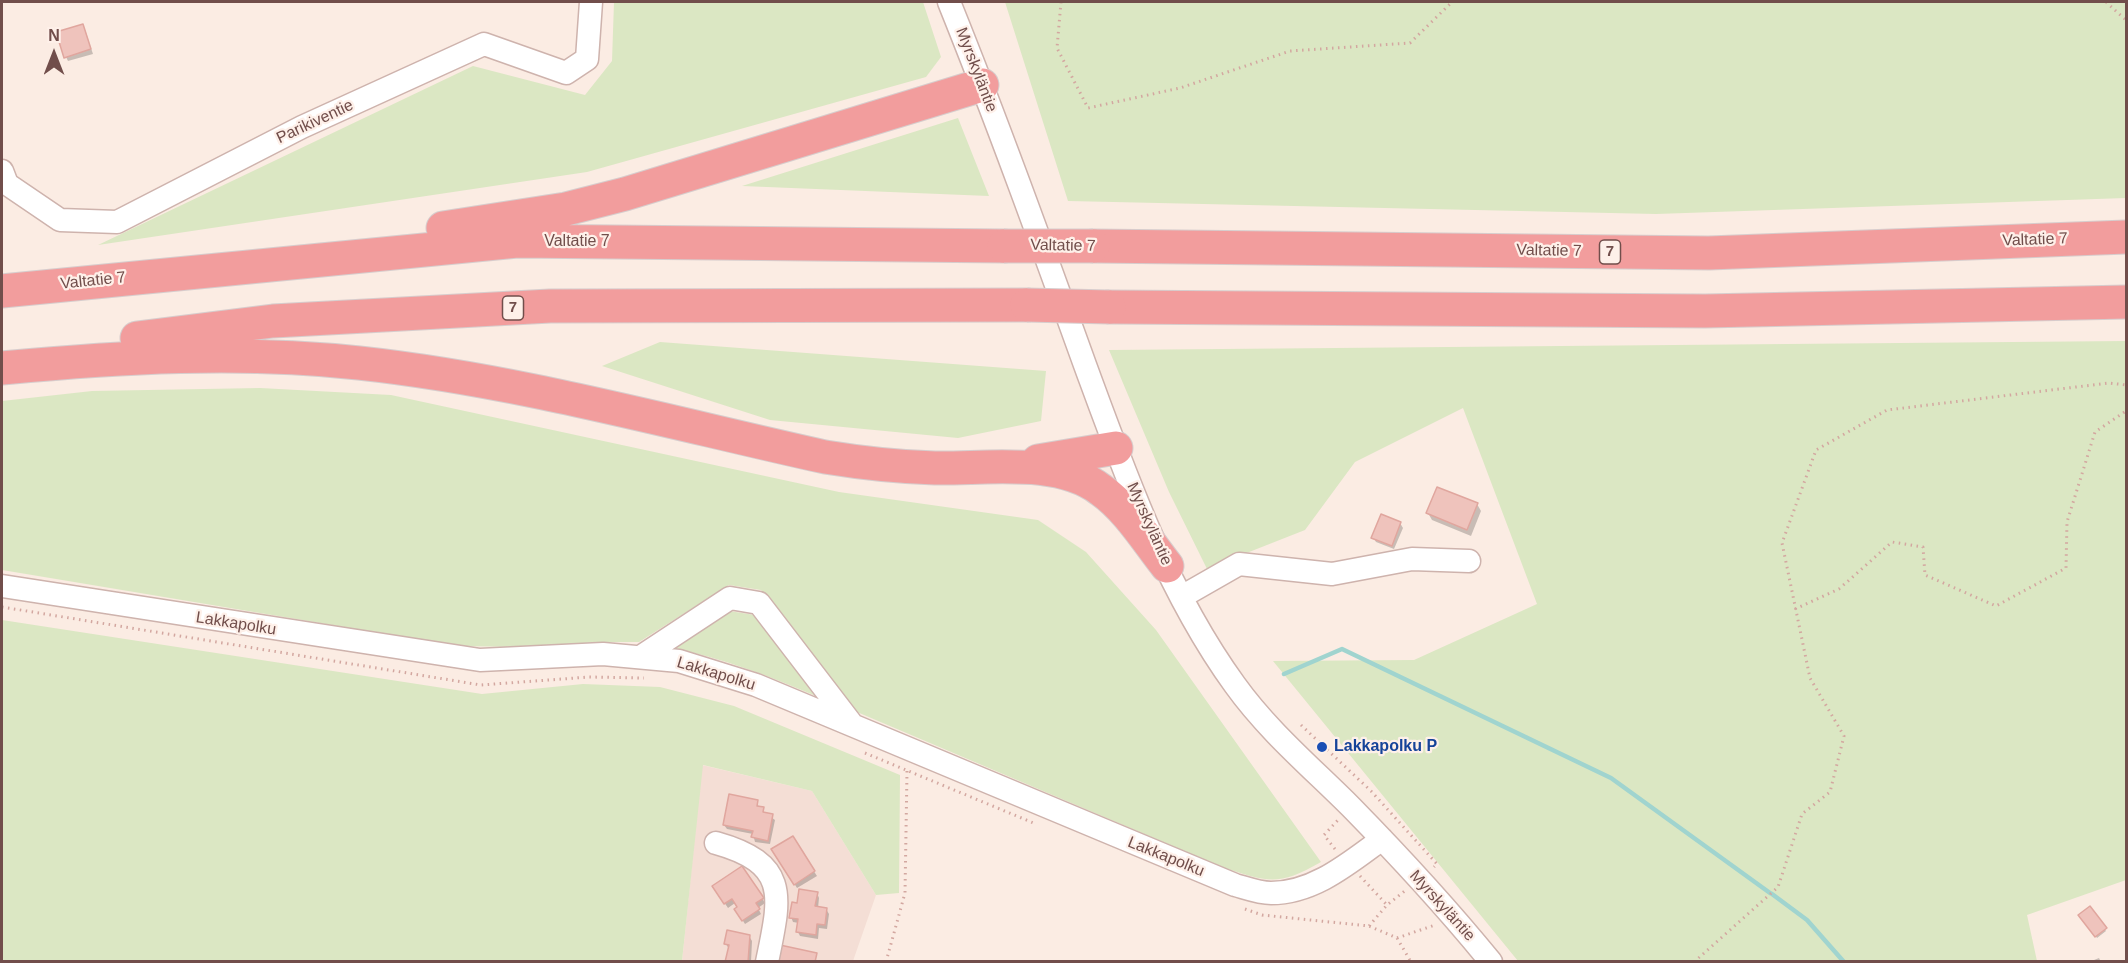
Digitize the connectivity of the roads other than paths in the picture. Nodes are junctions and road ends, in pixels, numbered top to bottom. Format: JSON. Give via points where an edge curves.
{"nodes":[{"id":1,"x":591,"y":2,"type":"edge"},
{"id":2,"x":949,"y":2,"type":"edge"},
{"id":3,"x":982,"y":85,"type":"junction"},
{"id":4,"x":2,"y":171,"type":"edge"},
{"id":5,"x":2127,"y":237,"type":"edge"},
{"id":6,"x":213,"y":269,"type":"junction"},
{"id":7,"x":2,"y":291,"type":"edge"},
{"id":8,"x":2127,"y":302,"type":"edge"},
{"id":9,"x":2,"y":355,"type":"edge"},
{"id":10,"x":2,"y":368,"type":"edge"},
{"id":11,"x":1116,"y":448,"type":"junction"},
{"id":12,"x":1006,"y":467,"type":"junction"},
{"id":13,"x":1469,"y":561,"type":"dead end"},
{"id":14,"x":1167,"y":567,"type":"junction"},
{"id":15,"x":2,"y":586,"type":"edge"},
{"id":16,"x":1183,"y":596,"type":"junction"},
{"id":17,"x":642,"y":656,"type":"junction"},
{"id":18,"x":852,"y":725,"type":"junction"},
{"id":19,"x":1382,"y":839,"type":"junction"},
{"id":20,"x":716,"y":843,"type":"dead end"},
{"id":21,"x":767,"y":962,"type":"edge"},
{"id":22,"x":1491,"y":962,"type":"edge"}],
"edges":[{"from":1,"to":4,"type":"street","name":"Parikiventie","via":[[586,59],[566,73],[484,44],[302,127],[117,222],[60,220],[7,184]]},
{"from":2,"to":3,"type":"street","name":"Myrskyläntie"},
{"from":3,"to":6,"type":"highway","via":[[566,209],[310,249]]},
{"from":3,"to":11,"type":"street","name":"Myrskyläntie"},
{"from":5,"to":6,"type":"highway","name":"Valtatie 7","number":"7","bridge":true,"via":[[1709,253],[517,242]]},
{"from":6,"to":7,"type":"highway","name":"Valtatie 7","number":"7"},
{"from":8,"to":9,"type":"highway","number":"7","bridge":true,"via":[[1705,311],[1027,305],[550,306],[273,321]]},
{"from":10,"to":12,"type":"highway","via":[[188,355],[358,363],[487,381],[825,457],[882,466]]},
{"from":11,"to":12,"type":"highway"},
{"from":11,"to":14,"type":"street","name":"Myrskyläntie"},
{"from":12,"to":14,"type":"highway","via":[[1066,473],[1101,489]]},
{"from":13,"to":16,"type":"street","via":[[1412,559],[1332,574],[1239,564]]},
{"from":14,"to":16,"type":"street","name":"Myrskyläntie"},
{"from":15,"to":17,"type":"street","name":"Lakkapolku","via":[[480,660]]},
{"from":16,"to":19,"type":"street","name":"Myrskyläntie","via":[[1235,685],[1272,730]]},
{"from":17,"to":18,"type":"street","name":"Lakkapolku","via":[[679,661],[756,685]]},
{"from":17,"to":18,"type":"street","via":[[730,598],[759,603]]},
{"from":18,"to":19,"type":"street","name":"Lakkapolku","via":[[1234,885],[1269,893],[1305,889]]},
{"from":19,"to":22,"type":"street","name":"Myrskyläntie"},
{"from":20,"to":21,"type":"street","via":[[742,850],[771,875],[776,890],[776,914]]}]}
